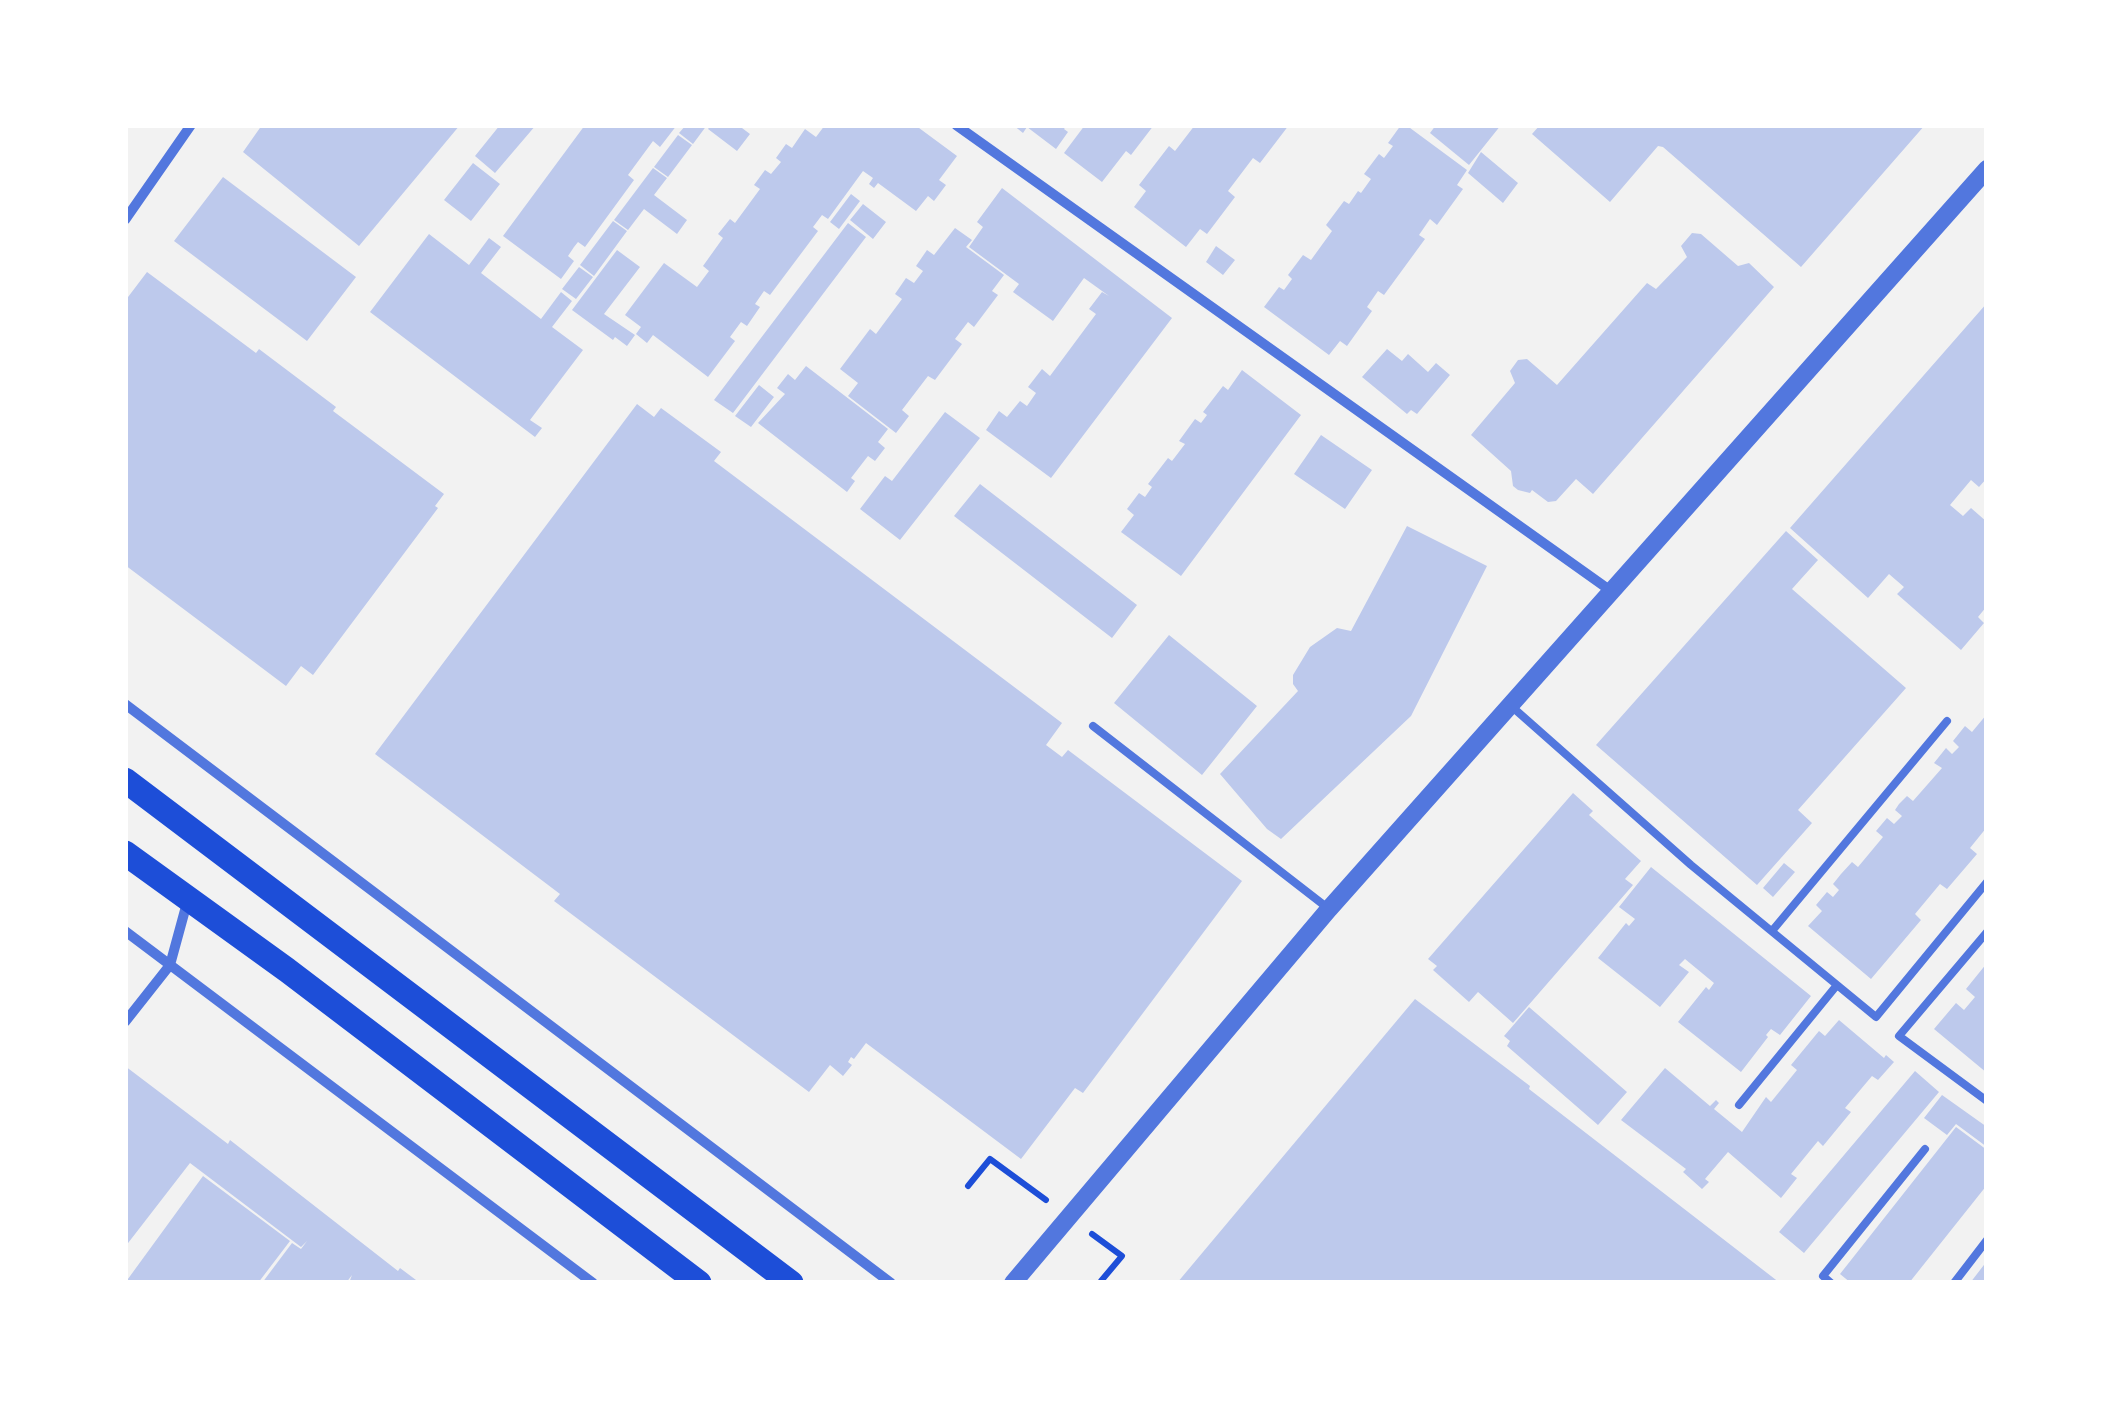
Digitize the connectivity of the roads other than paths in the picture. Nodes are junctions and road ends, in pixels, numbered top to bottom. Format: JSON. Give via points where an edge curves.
{"nodes":[{"id":1,"x":192,"y":125,"type":"edge"},
{"id":2,"x":956,"y":125,"type":"edge"},
{"id":3,"x":1987,"y":169,"type":"edge"},
{"id":4,"x":125,"y":220,"type":"edge"},
{"id":5,"x":1611,"y":591,"type":"junction"},
{"id":6,"x":125,"y":704,"type":"edge"},
{"id":7,"x":1510,"y":705,"type":"junction"},
{"id":8,"x":1948,"y":721,"type":"dead end"},
{"id":9,"x":1093,"y":726,"type":"dead end"},
{"id":10,"x":125,"y":780,"type":"edge"},
{"id":11,"x":125,"y":853,"type":"edge"},
{"id":12,"x":1987,"y":882,"type":"edge"},
{"id":13,"x":188,"y":898,"type":"junction"},
{"id":14,"x":1329,"y":908,"type":"junction"},
{"id":15,"x":125,"y":931,"type":"edge"},
{"id":16,"x":1772,"y":931,"type":"junction"},
{"id":17,"x":1987,"y":932,"type":"edge"},
{"id":18,"x":170,"y":965,"type":"junction"},
{"id":19,"x":1837,"y":986,"type":"junction"},
{"id":20,"x":125,"y":1022,"type":"edge"},
{"id":21,"x":1987,"y":1102,"type":"edge"},
{"id":22,"x":1739,"y":1105,"type":"dead end"},
{"id":23,"x":1924,"y":1149,"type":"dead end"},
{"id":24,"x":1987,"y":1240,"type":"edge"},
{"id":25,"x":592,"y":1283,"type":"edge"},
{"id":26,"x":698,"y":1283,"type":"edge"},
{"id":27,"x":792,"y":1283,"type":"edge"},
{"id":28,"x":891,"y":1283,"type":"edge"},
{"id":29,"x":1013,"y":1283,"type":"edge"},
{"id":30,"x":1831,"y":1283,"type":"edge"},
{"id":31,"x":1954,"y":1283,"type":"edge"}],
"edges":[{"from":1,"to":4,"type":"street"},
{"from":2,"to":5,"type":"street"},
{"from":3,"to":5,"type":"street"},
{"from":5,"to":7,"type":"street"},
{"from":6,"to":28,"type":"street"},
{"from":7,"to":14,"type":"street"},
{"from":7,"to":16,"type":"lane"},
{"from":8,"to":16,"type":"lane"},
{"from":9,"to":14,"type":"lane"},
{"from":10,"to":27,"type":"main road"},
{"from":11,"to":13,"type":"main road"},
{"from":12,"to":19,"type":"lane","via":[[1876,1017]]},
{"from":13,"to":18,"type":"street"},
{"from":13,"to":26,"type":"main road"},
{"from":14,"to":29,"type":"street"},
{"from":15,"to":18,"type":"street"},
{"from":16,"to":19,"type":"lane"},
{"from":17,"to":21,"type":"lane","via":[[1899,1036]]},
{"from":18,"to":20,"type":"street"},
{"from":18,"to":25,"type":"street"},
{"from":19,"to":22,"type":"lane"},
{"from":23,"to":30,"type":"lane","via":[[1822,1276]]},
{"from":24,"to":31,"type":"lane"}]}
